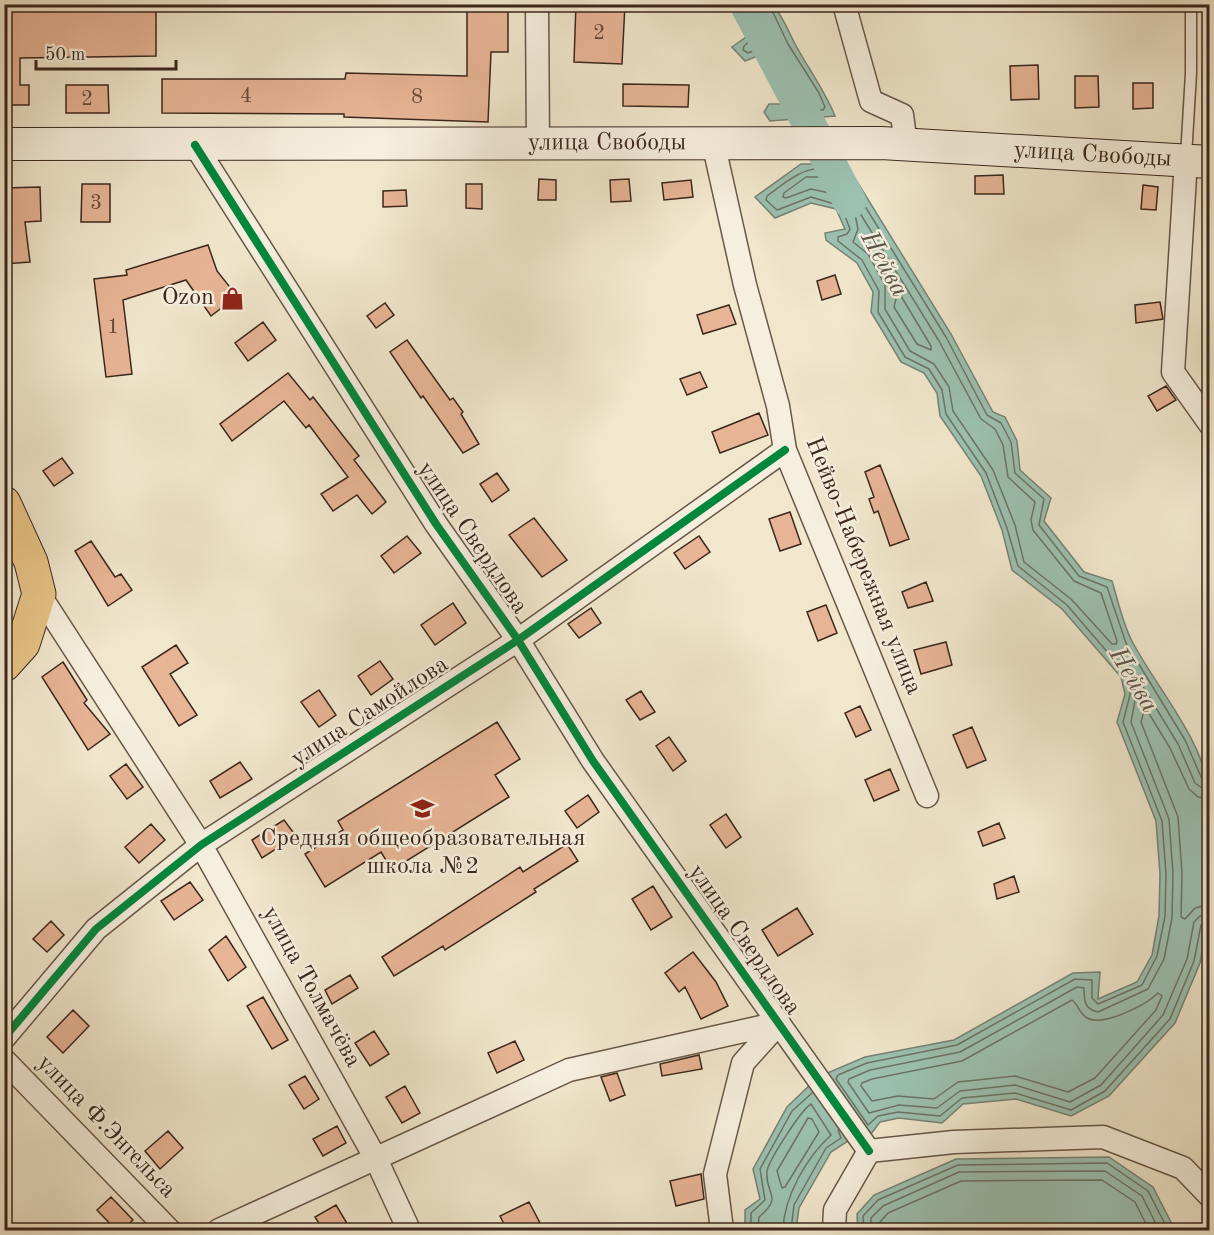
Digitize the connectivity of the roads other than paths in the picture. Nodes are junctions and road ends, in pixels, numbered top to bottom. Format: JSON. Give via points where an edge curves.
{"nodes":[{"id":1,"x":537,"y":4,"type":"edge"},
{"id":2,"x":844,"y":4,"type":"edge"},
{"id":3,"x":1191,"y":4,"type":"edge"},
{"id":4,"x":713,"y":142,"type":"junction"},
{"id":5,"x":4,"y":144,"type":"edge"},
{"id":6,"x":894,"y":144,"type":"junction"},
{"id":7,"x":195,"y":145,"type":"junction"},
{"id":8,"x":538,"y":145,"type":"junction"},
{"id":9,"x":1198,"y":161,"type":"edge"},
{"id":10,"x":1209,"y":423,"type":"edge"},
{"id":11,"x":785,"y":450,"type":"junction"},
{"id":12,"x":4,"y":502,"type":"edge"},
{"id":13,"x":39,"y":594,"type":"junction"},
{"id":14,"x":518,"y":640,"type":"junction"},
{"id":15,"x":4,"y":665,"type":"edge"},
{"id":16,"x":927,"y":796,"type":"dead end"},
{"id":17,"x":201,"y":845,"type":"junction"},
{"id":18,"x":779,"y":1023,"type":"junction"},
{"id":19,"x":4,"y":1038,"type":"edge"},
{"id":20,"x":4,"y":1060,"type":"edge"},
{"id":21,"x":869,"y":1151,"type":"junction"},
{"id":22,"x":376,"y":1159,"type":"junction"},
{"id":23,"x":1209,"y":1196,"type":"edge"},
{"id":24,"x":169,"y":1230,"type":"edge"},
{"id":25,"x":219,"y":1230,"type":"edge"},
{"id":26,"x":409,"y":1230,"type":"edge"},
{"id":27,"x":722,"y":1230,"type":"edge"},
{"id":28,"x":834,"y":1230,"type":"edge"}],
"edges":[{"from":1,"to":8,"type":"street"},
{"from":2,"to":6,"type":"street","via":[[871,101],[902,116]]},
{"from":3,"to":9,"type":"lane","via":[[1191,73]]},
{"from":4,"to":6,"type":"main road","name":"улица Свободы"},
{"from":4,"to":8,"type":"main road","name":"улица Свободы"},
{"from":4,"to":11,"type":"street","name":"Нейво-Набережная улица","via":[[745,285],[778,406]]},
{"from":5,"to":7,"type":"main road","name":"улица Свободы"},
{"from":6,"to":9,"type":"main road","name":"улица Свободы"},
{"from":7,"to":8,"type":"main road","name":"улица Свободы"},
{"from":7,"to":14,"type":"street","name":"улица Свердлова","via":[[436,524]]},
{"from":9,"to":10,"type":"street","via":[[1173,372]]},
{"from":11,"to":14,"type":"street","name":"улица Самойлова"},
{"from":11,"to":16,"type":"street","name":"Нейво-Набережная улица"},
{"from":12,"to":13,"type":"main road","via":[[31,562]]},
{"from":13,"to":15,"type":"main road","via":[[23,644]]},
{"from":13,"to":17,"type":"street","name":"улица Толмачёва"},
{"from":14,"to":17,"type":"street","name":"улица Самойлова"},
{"from":14,"to":18,"type":"street","name":"улица Свердлова","via":[[593,761]]},
{"from":17,"to":19,"type":"street","name":"улица Самойлова","via":[[96,929]]},
{"from":17,"to":22,"type":"street","name":"улица Толмачёва"},
{"from":18,"to":21,"type":"street","name":"улица Свердлова"},
{"from":18,"to":22,"type":"street","via":[[569,1070]]},
{"from":18,"to":27,"type":"street","via":[[743,1063],[715,1174]]},
{"from":20,"to":24,"type":"street","name":"улица Ф.Энгельса"},
{"from":21,"to":23,"type":"street","via":[[954,1142],[1103,1137],[1183,1168]]},
{"from":21,"to":28,"type":"street","via":[[835,1210]]},
{"from":22,"to":25,"type":"street"},
{"from":22,"to":26,"type":"street","name":"улица Толмачёва"}]}
